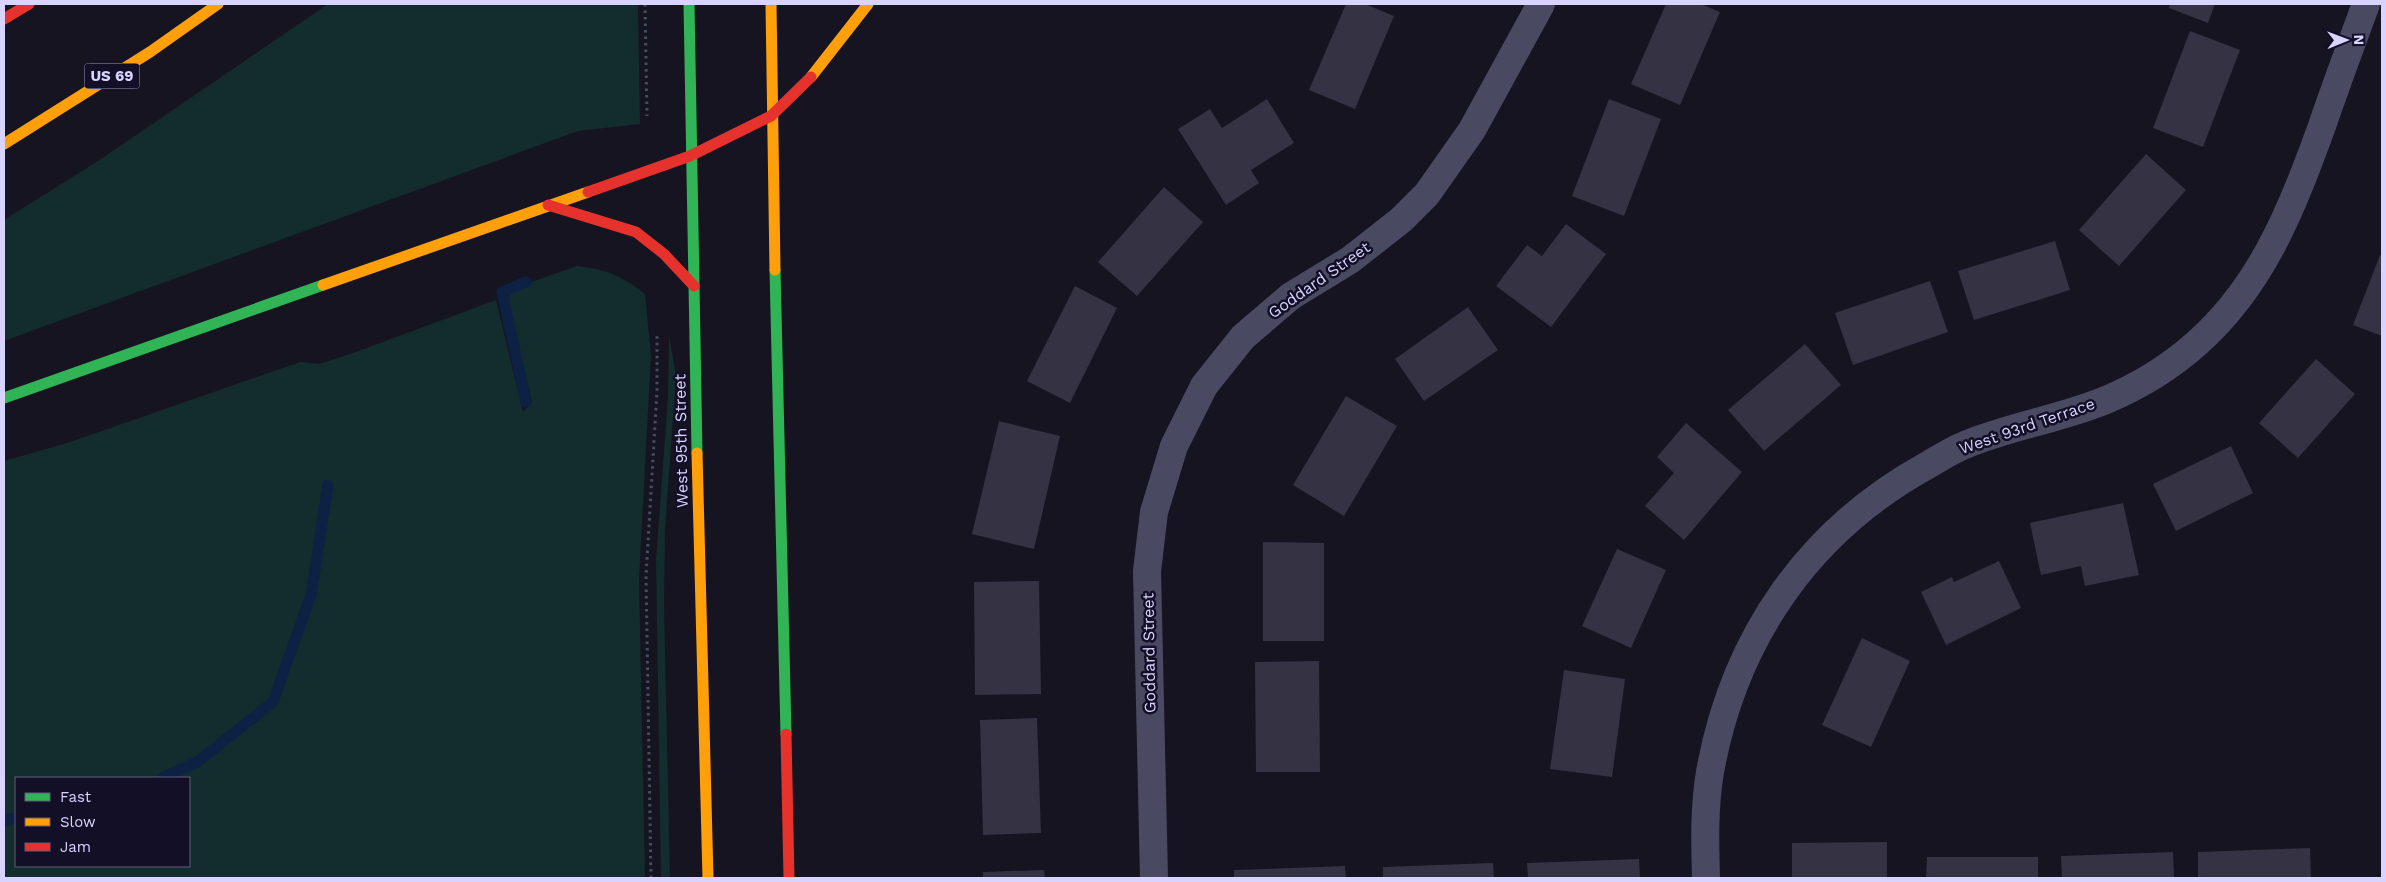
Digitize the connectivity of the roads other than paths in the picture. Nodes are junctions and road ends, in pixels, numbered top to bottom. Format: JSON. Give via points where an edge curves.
{"nodes":[{"id":1,"x":29,"y":4,"type":"edge"},
{"id":2,"x":218,"y":4,"type":"edge"},
{"id":3,"x":689,"y":4,"type":"edge"},
{"id":4,"x":772,"y":4,"type":"edge"},
{"id":5,"x":868,"y":4,"type":"edge"},
{"id":6,"x":1542,"y":4,"type":"edge"},
{"id":7,"x":2366,"y":4,"type":"edge"},
{"id":8,"x":4,"y":19,"type":"edge"},
{"id":9,"x":771,"y":116,"type":"junction"},
{"id":10,"x":4,"y":144,"type":"edge"},
{"id":11,"x":690,"y":156,"type":"junction"},
{"id":12,"x":548,"y":205,"type":"junction"},
{"id":13,"x":694,"y":286,"type":"junction"},
{"id":14,"x":4,"y":398,"type":"edge"},
{"id":15,"x":708,"y":878,"type":"edge"},
{"id":16,"x":789,"y":878,"type":"edge"},
{"id":17,"x":1154,"y":878,"type":"edge"},
{"id":18,"x":1706,"y":878,"type":"edge"}],
"edges":[{"from":1,"to":8,"type":"main road"},
{"from":2,"to":10,"type":"main road","number":"US 69","via":[[150,52]]},
{"from":3,"to":11,"type":"main road","name":"West 95th Street"},
{"from":4,"to":9,"type":"main road"},
{"from":5,"to":9,"type":"main road","via":[[819,70]]},
{"from":6,"to":17,"type":"street","name":"Goddard Street","via":[[1472,130],[1427,194],[1402,220],[1350,260],[1291,296],[1243,337],[1204,386],[1174,446],[1154,512],[1147,571]]},
{"from":7,"to":18,"type":"street","name":"West 93rd Terrace","via":[[2278,238],[2238,299],[2197,344],[2165,368],[2106,400],[1964,445],[1900,480],[1849,518],[1802,566],[1779,596],[1759,629],[1728,699],[1710,773],[1705,826]]},
{"from":9,"to":11,"type":"main road"},
{"from":9,"to":16,"type":"main road"},
{"from":11,"to":12,"type":"main road"},
{"from":11,"to":13,"type":"main road","name":"West 95th Street"},
{"from":12,"to":13,"type":"main road","via":[[636,232],[664,254]]},
{"from":12,"to":14,"type":"main road"},
{"from":13,"to":15,"type":"main road","name":"West 95th Street"}]}
